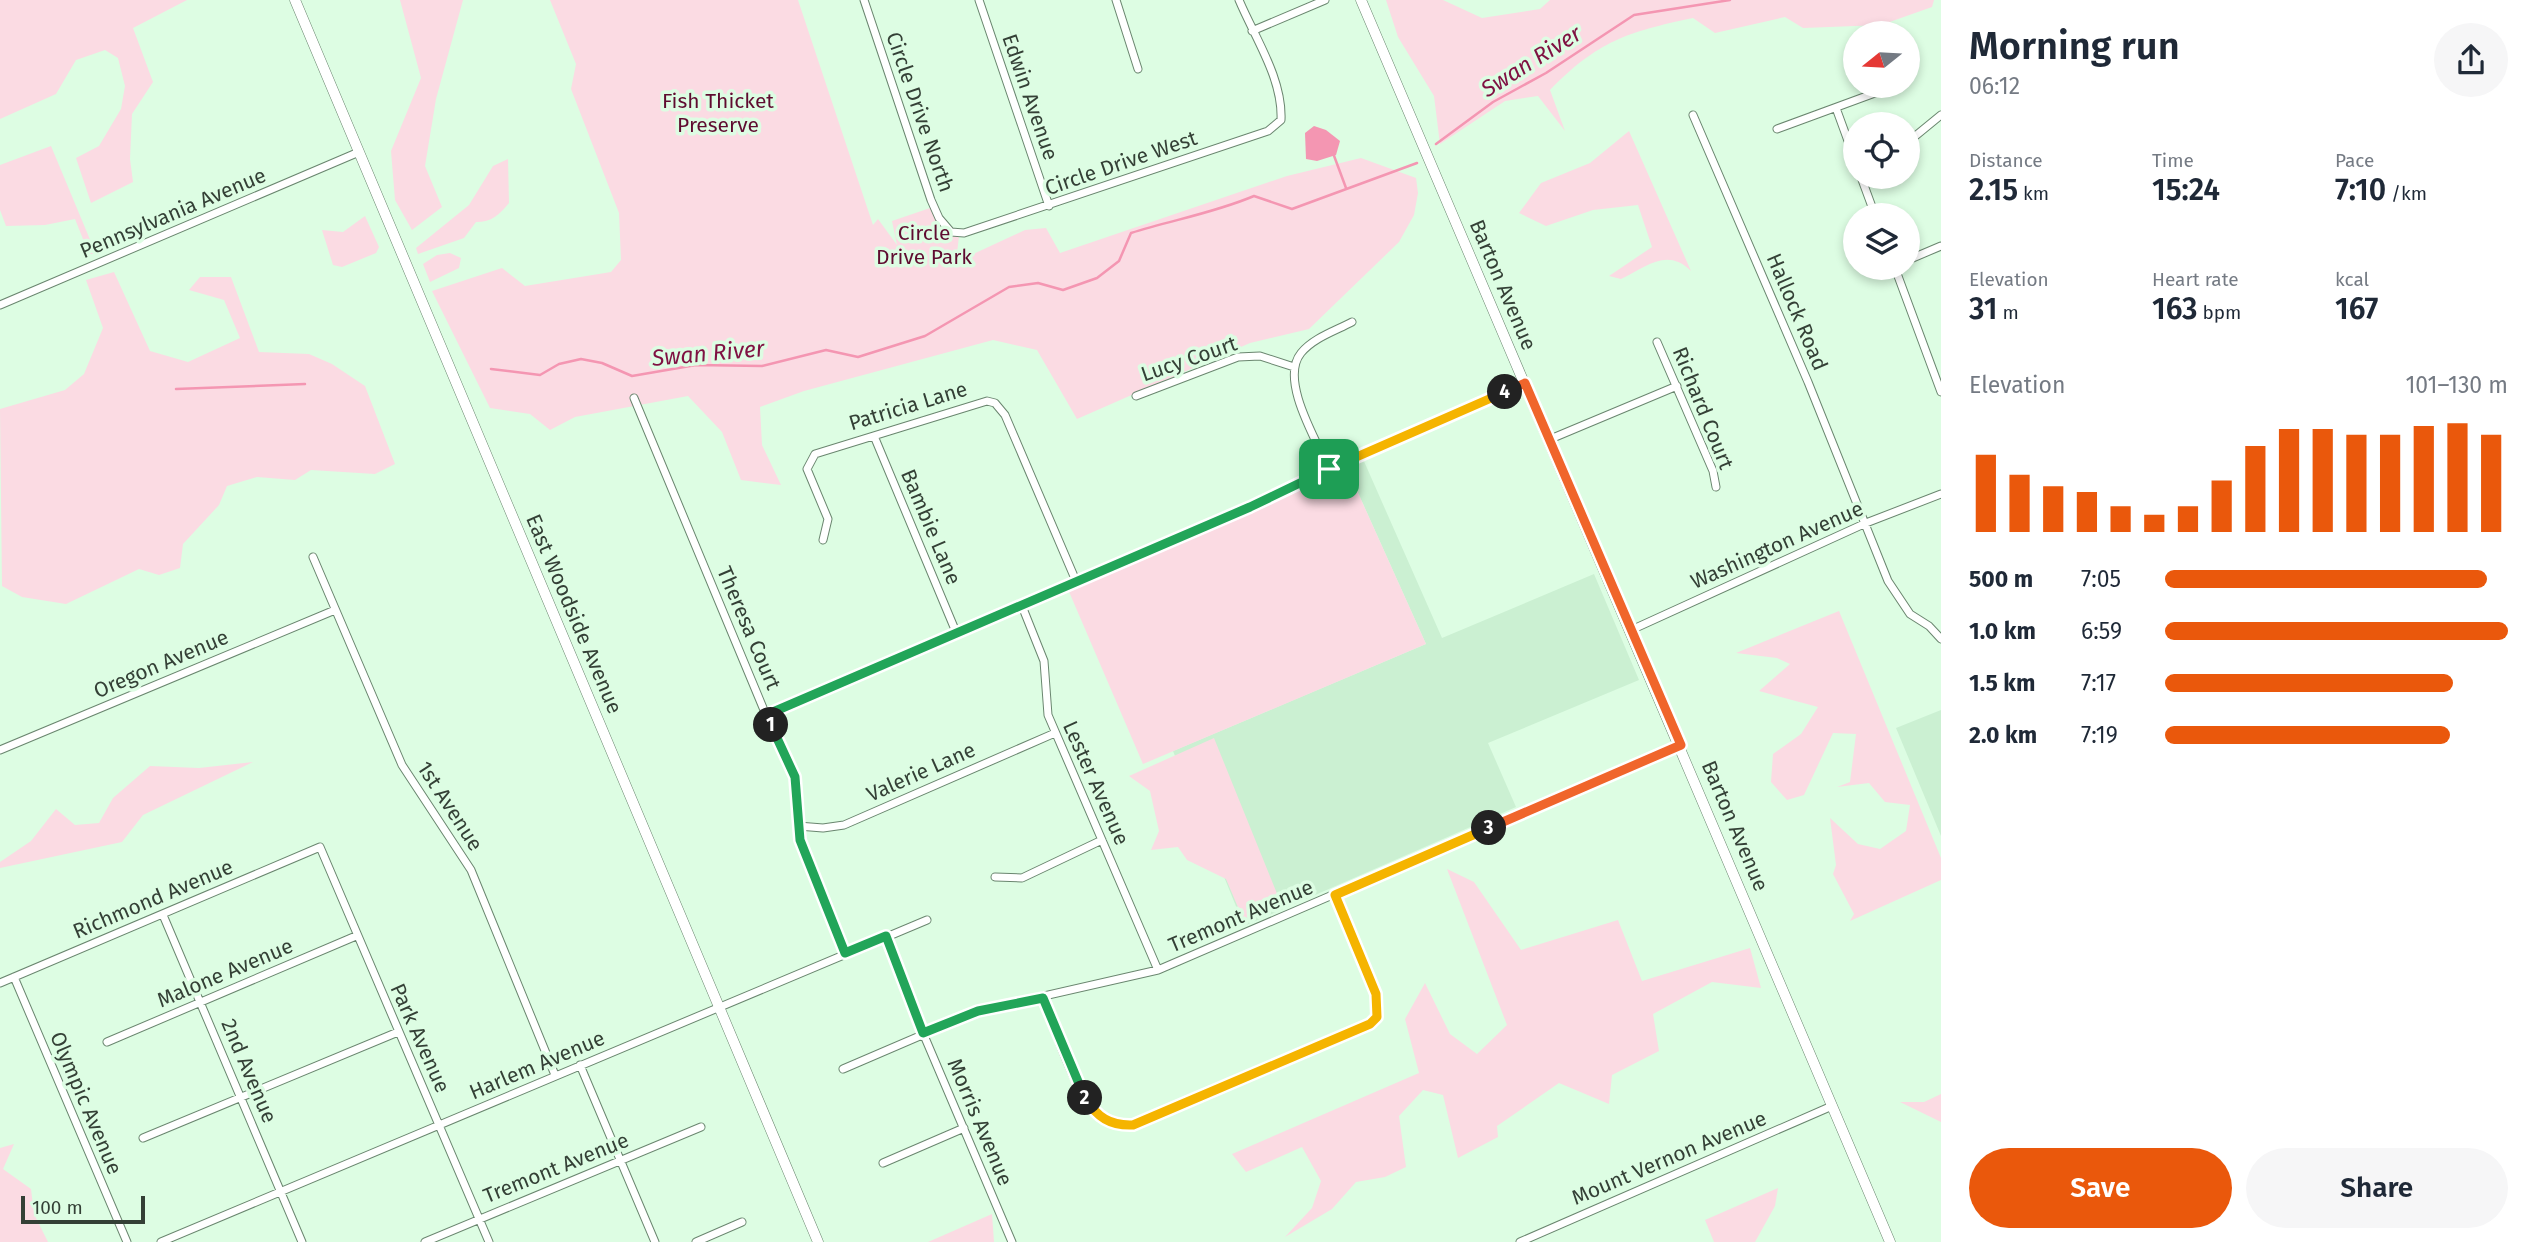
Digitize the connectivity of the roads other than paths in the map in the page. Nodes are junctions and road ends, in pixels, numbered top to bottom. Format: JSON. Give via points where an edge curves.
{"nodes":[{"id":1,"x":295,"y":0,"type":"edge"},
{"id":2,"x":864,"y":0,"type":"edge"},
{"id":3,"x":979,"y":0,"type":"edge"},
{"id":4,"x":1116,"y":0,"type":"edge"},
{"id":5,"x":1239,"y":0,"type":"edge"},
{"id":6,"x":1325,"y":0,"type":"edge"},
{"id":7,"x":1361,"y":0,"type":"edge"},
{"id":8,"x":1252,"y":31,"type":"junction"},
{"id":9,"x":1138,"y":69,"type":"dead end"},
{"id":10,"x":1862,"y":98,"type":"edge"},
{"id":11,"x":1836,"y":108,"type":"junction"},
{"id":12,"x":1693,"y":115,"type":"dead end"},
{"id":13,"x":1941,"y":115,"type":"edge"},
{"id":14,"x":1843,"y":127,"type":"edge"},
{"id":15,"x":1777,"y":129,"type":"dead end"},
{"id":16,"x":1920,"y":132,"type":"edge"},
{"id":17,"x":359,"y":152,"type":"junction"},
{"id":18,"x":1049,"y":206,"type":"junction"},
{"id":19,"x":951,"y":232,"type":"joint"},
{"id":20,"x":1941,"y":246,"type":"edge"},
{"id":21,"x":1920,"y":255,"type":"edge"},
{"id":22,"x":1899,"y":280,"type":"edge"},
{"id":23,"x":0,"y":305,"type":"edge"},
{"id":24,"x":1352,"y":322,"type":"dead end"},
{"id":25,"x":1657,"y":342,"type":"dead end"},
{"id":26,"x":1294,"y":367,"type":"junction"},
{"id":27,"x":1525,"y":383,"type":"junction"},
{"id":28,"x":1677,"y":386,"type":"junction"},
{"id":29,"x":1941,"y":392,"type":"edge"},
{"id":30,"x":1136,"y":396,"type":"dead end"},
{"id":31,"x":634,"y":398,"type":"dead end"},
{"id":32,"x":874,"y":436,"type":"junction"},
{"id":33,"x":1548,"y":440,"type":"junction"},
{"id":34,"x":1329,"y":469,"type":"junction"},
{"id":35,"x":1716,"y":487,"type":"dead end"},
{"id":36,"x":1941,"y":494,"type":"edge"},
{"id":37,"x":1866,"y":523,"type":"junction"},
{"id":38,"x":823,"y":540,"type":"dead end"},
{"id":39,"x":313,"y":558,"type":"dead end"},
{"id":40,"x":1076,"y":580,"type":"junction"},
{"id":41,"x":1022,"y":606,"type":"junction"},
{"id":42,"x":335,"y":610,"type":"junction"},
{"id":43,"x":1629,"y":631,"type":"junction"},
{"id":44,"x":956,"y":632,"type":"junction"},
{"id":45,"x":1941,"y":639,"type":"edge"},
{"id":46,"x":766,"y":715,"type":"junction"},
{"id":47,"x":1055,"y":733,"type":"junction"},
{"id":48,"x":1681,"y":745,"type":"junction"},
{"id":49,"x":0,"y":750,"type":"edge"},
{"id":50,"x":798,"y":826,"type":"junction"},
{"id":51,"x":1102,"y":840,"type":"junction"},
{"id":52,"x":320,"y":847,"type":"joint"},
{"id":53,"x":995,"y":877,"type":"dead end"},
{"id":54,"x":1335,"y":895,"type":"junction"},
{"id":55,"x":163,"y":915,"type":"junction"},
{"id":56,"x":927,"y":920,"type":"dead end"},
{"id":57,"x":356,"y":936,"type":"junction"},
{"id":58,"x":886,"y":936,"type":"junction"},
{"id":59,"x":845,"y":953,"type":"junction"},
{"id":60,"x":1158,"y":970,"type":"junction"},
{"id":61,"x":14,"y":977,"type":"junction"},
{"id":62,"x":0,"y":983,"type":"edge"},
{"id":63,"x":1043,"y":998,"type":"junction"},
{"id":64,"x":201,"y":1003,"type":"junction"},
{"id":65,"x":719,"y":1007,"type":"junction"},
{"id":66,"x":398,"y":1032,"type":"junction"},
{"id":67,"x":923,"y":1033,"type":"junction"},
{"id":68,"x":107,"y":1042,"type":"dead end"},
{"id":69,"x":580,"y":1065,"type":"junction"},
{"id":70,"x":843,"y":1069,"type":"dead end"},
{"id":71,"x":555,"y":1075,"type":"junction"},
{"id":72,"x":241,"y":1098,"type":"junction"},
{"id":73,"x":1832,"y":1107,"type":"junction"},
{"id":74,"x":439,"y":1125,"type":"junction"},
{"id":75,"x":701,"y":1127,"type":"dead end"},
{"id":76,"x":964,"y":1128,"type":"junction"},
{"id":77,"x":143,"y":1138,"type":"dead end"},
{"id":78,"x":620,"y":1161,"type":"junction"},
{"id":79,"x":883,"y":1163,"type":"dead end"},
{"id":80,"x":281,"y":1192,"type":"junction"},
{"id":81,"x":479,"y":1219,"type":"junction"},
{"id":82,"x":742,"y":1222,"type":"dead end"},
{"id":83,"x":127,"y":1242,"type":"edge"},
{"id":84,"x":161,"y":1242,"type":"edge"},
{"id":85,"x":302,"y":1242,"type":"edge"},
{"id":86,"x":425,"y":1242,"type":"edge"},
{"id":87,"x":489,"y":1242,"type":"edge"},
{"id":88,"x":655,"y":1242,"type":"edge"},
{"id":89,"x":696,"y":1242,"type":"edge"},
{"id":90,"x":818,"y":1242,"type":"edge"},
{"id":91,"x":1012,"y":1242,"type":"edge"},
{"id":92,"x":1520,"y":1242,"type":"edge"},
{"id":93,"x":1890,"y":1242,"type":"edge"}],
"edges":[{"from":1,"to":17,"type":"street","name":"East Woodside Avenue"},
{"from":2,"to":19,"type":"street","name":"Circle Drive North","via":[[931,200]]},
{"from":3,"to":18,"type":"street","name":"Edwin Avenue"},
{"from":4,"to":9,"type":"street"},
{"from":5,"to":8,"type":"street"},
{"from":6,"to":8,"type":"street"},
{"from":7,"to":27,"type":"street","name":"Barton Avenue"},
{"from":8,"to":18,"type":"street","name":"Circle Drive West","via":[[1277,84],[1281,121],[1268,131]]},
{"from":10,"to":11,"type":"street"},
{"from":11,"to":14,"type":"street"},
{"from":11,"to":15,"type":"street"},
{"from":12,"to":37,"type":"street","name":"Hallock Road"},
{"from":13,"to":16,"type":"street"},
{"from":17,"to":23,"type":"street","name":"Pennsylvania Avenue"},
{"from":17,"to":65,"type":"street","name":"East Woodside Avenue"},
{"from":18,"to":19,"type":"street","name":"Circle Drive West","via":[[981,229]]},
{"from":20,"to":21,"type":"street"},
{"from":22,"to":29,"type":"street"},
{"from":24,"to":26,"type":"street","via":[[1312,343]]},
{"from":25,"to":28,"type":"street","name":"Richard Court"},
{"from":26,"to":30,"type":"street","name":"Lucy Court","via":[[1260,356],[1237,357]]},
{"from":26,"to":34,"type":"street","via":[[1298,398]]},
{"from":27,"to":33,"type":"street","name":"Barton Avenue"},
{"from":27,"to":34,"type":"street"},
{"from":28,"to":33,"type":"street"},
{"from":28,"to":35,"type":"street","name":"Richard Court"},
{"from":31,"to":46,"type":"street","name":"Theresa Court"},
{"from":32,"to":38,"type":"street","name":"Patricia Lane","via":[[825,449],[809,461],[809,478],[828,519]]},
{"from":32,"to":40,"type":"street","name":"Patricia Lane","via":[[976,404],[995,403],[1005,415]]},
{"from":32,"to":44,"type":"street","name":"Bambie Lane"},
{"from":33,"to":43,"type":"street","name":"Barton Avenue"},
{"from":34,"to":40,"type":"street"},
{"from":36,"to":37,"type":"street","name":"Washington Avenue"},
{"from":37,"to":43,"type":"street","name":"Washington Avenue"},
{"from":37,"to":45,"type":"street","name":"Hallock Road","via":[[1899,601]]},
{"from":39,"to":42,"type":"street","name":"1st Avenue"},
{"from":40,"to":41,"type":"street"},
{"from":41,"to":44,"type":"street"},
{"from":41,"to":47,"type":"street","name":"Lester Avenue","via":[[1044,661],[1045,705]]},
{"from":42,"to":49,"type":"street","name":"Oregon Avenue"},
{"from":42,"to":71,"type":"street","name":"1st Avenue","via":[[402,765],[471,870]]},
{"from":43,"to":48,"type":"street","name":"Barton Avenue"},
{"from":44,"to":46,"type":"street"},
{"from":46,"to":50,"type":"street","name":"Theresa Court","via":[[795,777]]},
{"from":47,"to":50,"type":"street","name":"Valerie Lane","via":[[844,825]]},
{"from":47,"to":51,"type":"street","name":"Lester Avenue"},
{"from":48,"to":54,"type":"street","name":"Tremont Avenue"},
{"from":48,"to":73,"type":"street","name":"Barton Avenue"},
{"from":50,"to":59,"type":"street","name":"Theresa Court"},
{"from":51,"to":53,"type":"street","via":[[1022,878]]},
{"from":51,"to":60,"type":"street","name":"Lester Avenue"},
{"from":52,"to":55,"type":"street","name":"Richmond Avenue"},
{"from":52,"to":57,"type":"street","name":"Park Avenue"},
{"from":54,"to":60,"type":"street","name":"Tremont Avenue"},
{"from":54,"to":63,"type":"street","via":[[1376,994],[1377,1017],[1362,1029],[1146,1121],[1118,1125],[1094,1112]]},
{"from":55,"to":61,"type":"street","name":"Richmond Avenue"},
{"from":55,"to":64,"type":"street","name":"2nd Avenue"},
{"from":56,"to":58,"type":"street","name":"Harlem Avenue"},
{"from":57,"to":64,"type":"street","name":"Malone Avenue"},
{"from":57,"to":66,"type":"street","name":"Park Avenue"},
{"from":58,"to":59,"type":"street","name":"Harlem Avenue"},
{"from":58,"to":67,"type":"street","name":"Morris Avenue"},
{"from":59,"to":65,"type":"street","name":"Harlem Avenue"},
{"from":60,"to":63,"type":"street","name":"Tremont Avenue"},
{"from":61,"to":62,"type":"street","name":"Richmond Avenue"},
{"from":61,"to":83,"type":"street","name":"Olympic Avenue"},
{"from":63,"to":67,"type":"street","name":"Tremont Avenue","via":[[978,1011]]},
{"from":64,"to":68,"type":"street","name":"Malone Avenue"},
{"from":64,"to":72,"type":"street","name":"2nd Avenue"},
{"from":65,"to":69,"type":"street","name":"Harlem Avenue"},
{"from":65,"to":90,"type":"street","name":"East Woodside Avenue"},
{"from":66,"to":72,"type":"street"},
{"from":66,"to":74,"type":"street","name":"Park Avenue"},
{"from":67,"to":70,"type":"street","name":"Tremont Avenue"},
{"from":67,"to":76,"type":"street","name":"Morris Avenue"},
{"from":69,"to":71,"type":"street","name":"Harlem Avenue"},
{"from":69,"to":78,"type":"street"},
{"from":71,"to":74,"type":"street","name":"Harlem Avenue"},
{"from":72,"to":77,"type":"street"},
{"from":72,"to":80,"type":"street","name":"2nd Avenue"},
{"from":73,"to":92,"type":"street","name":"Mount Vernon Avenue"},
{"from":73,"to":93,"type":"street","name":"Barton Avenue"},
{"from":74,"to":80,"type":"street","name":"Harlem Avenue"},
{"from":74,"to":81,"type":"street","name":"Park Avenue"},
{"from":75,"to":78,"type":"street","name":"Tremont Avenue"},
{"from":76,"to":79,"type":"street"},
{"from":76,"to":91,"type":"street","name":"Morris Avenue"},
{"from":78,"to":81,"type":"street","name":"Tremont Avenue"},
{"from":78,"to":88,"type":"street"},
{"from":80,"to":84,"type":"street","name":"Harlem Avenue"},
{"from":80,"to":85,"type":"street","name":"2nd Avenue"},
{"from":81,"to":86,"type":"street","name":"Tremont Avenue"},
{"from":81,"to":87,"type":"street","name":"Park Avenue"},
{"from":82,"to":89,"type":"street"}]}
